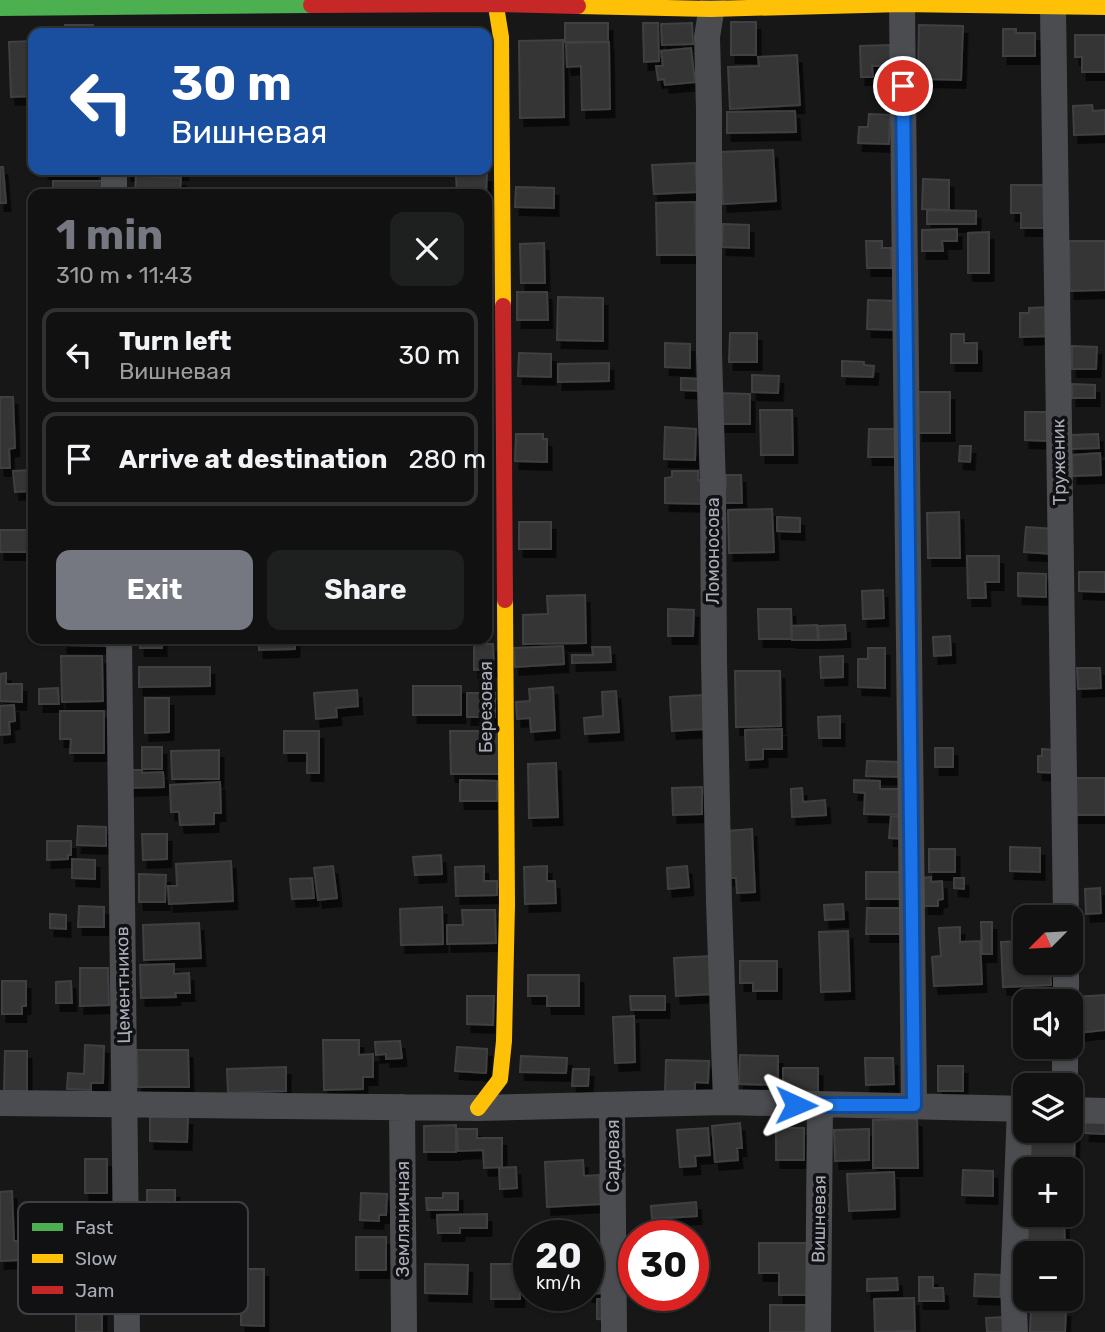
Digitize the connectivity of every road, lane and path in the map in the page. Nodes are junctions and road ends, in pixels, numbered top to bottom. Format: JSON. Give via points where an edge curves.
{"nodes":[{"id":1,"x":496,"y":2,"type":"edge"},
{"id":2,"x":354,"y":3,"type":"edge"},
{"id":3,"x":941,"y":3,"type":"edge"},
{"id":4,"x":711,"y":4,"type":"edge"},
{"id":5,"x":902,"y":4,"type":"junction"},
{"id":6,"x":1105,"y":7,"type":"edge"},
{"id":7,"x":0,"y":8,"type":"edge"},
{"id":8,"x":1053,"y":8,"type":"junction"},
{"id":9,"x":112,"y":13,"type":"edge"},
{"id":10,"x":119,"y":644,"type":"edge"},
{"id":11,"x":1066,"y":905,"type":"edge"},
{"id":12,"x":726,"y":1102,"type":"junction"},
{"id":13,"x":0,"y":1103,"type":"edge"},
{"id":14,"x":124,"y":1103,"type":"junction"},
{"id":15,"x":820,"y":1105,"type":"junction"},
{"id":16,"x":914,"y":1105,"type":"junction"},
{"id":17,"x":612,"y":1106,"type":"junction"},
{"id":18,"x":402,"y":1107,"type":"junction"},
{"id":19,"x":478,"y":1108,"type":"junction"},
{"id":20,"x":1013,"y":1109,"type":"edge"},
{"id":21,"x":1083,"y":1110,"type":"edge"},
{"id":22,"x":1105,"y":1111,"type":"edge"},
{"id":23,"x":1021,"y":1143,"type":"edge"},
{"id":24,"x":125,"y":1202,"type":"edge"},
{"id":25,"x":127,"y":1314,"type":"edge"},
{"id":26,"x":127,"y":1332,"type":"edge"},
{"id":27,"x":404,"y":1332,"type":"edge"},
{"id":28,"x":614,"y":1332,"type":"edge"},
{"id":29,"x":818,"y":1332,"type":"edge"},
{"id":30,"x":1015,"y":1332,"type":"edge"}],
"edges":[{"from":1,"to":2,"type":"street"},
{"from":1,"to":4,"type":"street"},
{"from":1,"to":19,"type":"street","name":"Березовая","via":[[502,80],[507,904],[500,1079]]},
{"from":2,"to":9,"type":"street"},
{"from":3,"to":5,"type":"street"},
{"from":3,"to":8,"type":"street"},
{"from":4,"to":5,"type":"street"},
{"from":4,"to":12,"type":"street","name":"Ломоносова","via":[[707,37],[709,353]]},
{"from":5,"to":16,"type":"street"},
{"from":6,"to":8,"type":"street"},
{"from":7,"to":9,"type":"street"},
{"from":8,"to":11,"type":"street","name":"Труженик"},
{"from":10,"to":14,"type":"street","name":"Цементников"},
{"from":12,"to":15,"type":"street"},
{"from":12,"to":17,"type":"street"},
{"from":13,"to":14,"type":"street"},
{"from":14,"to":18,"type":"street"},
{"from":14,"to":24,"type":"street","name":"Цементников"},
{"from":15,"to":16,"type":"street"},
{"from":15,"to":29,"type":"street","name":"Вишневая"},
{"from":16,"to":20,"type":"street"},
{"from":17,"to":19,"type":"street"},
{"from":17,"to":28,"type":"street","name":"Садовая"},
{"from":18,"to":19,"type":"street"},
{"from":18,"to":27,"type":"street","name":"Земляничная"},
{"from":21,"to":22,"type":"street"},
{"from":23,"to":30,"type":"street"},
{"from":25,"to":26,"type":"street","name":"Цементников"}]}
